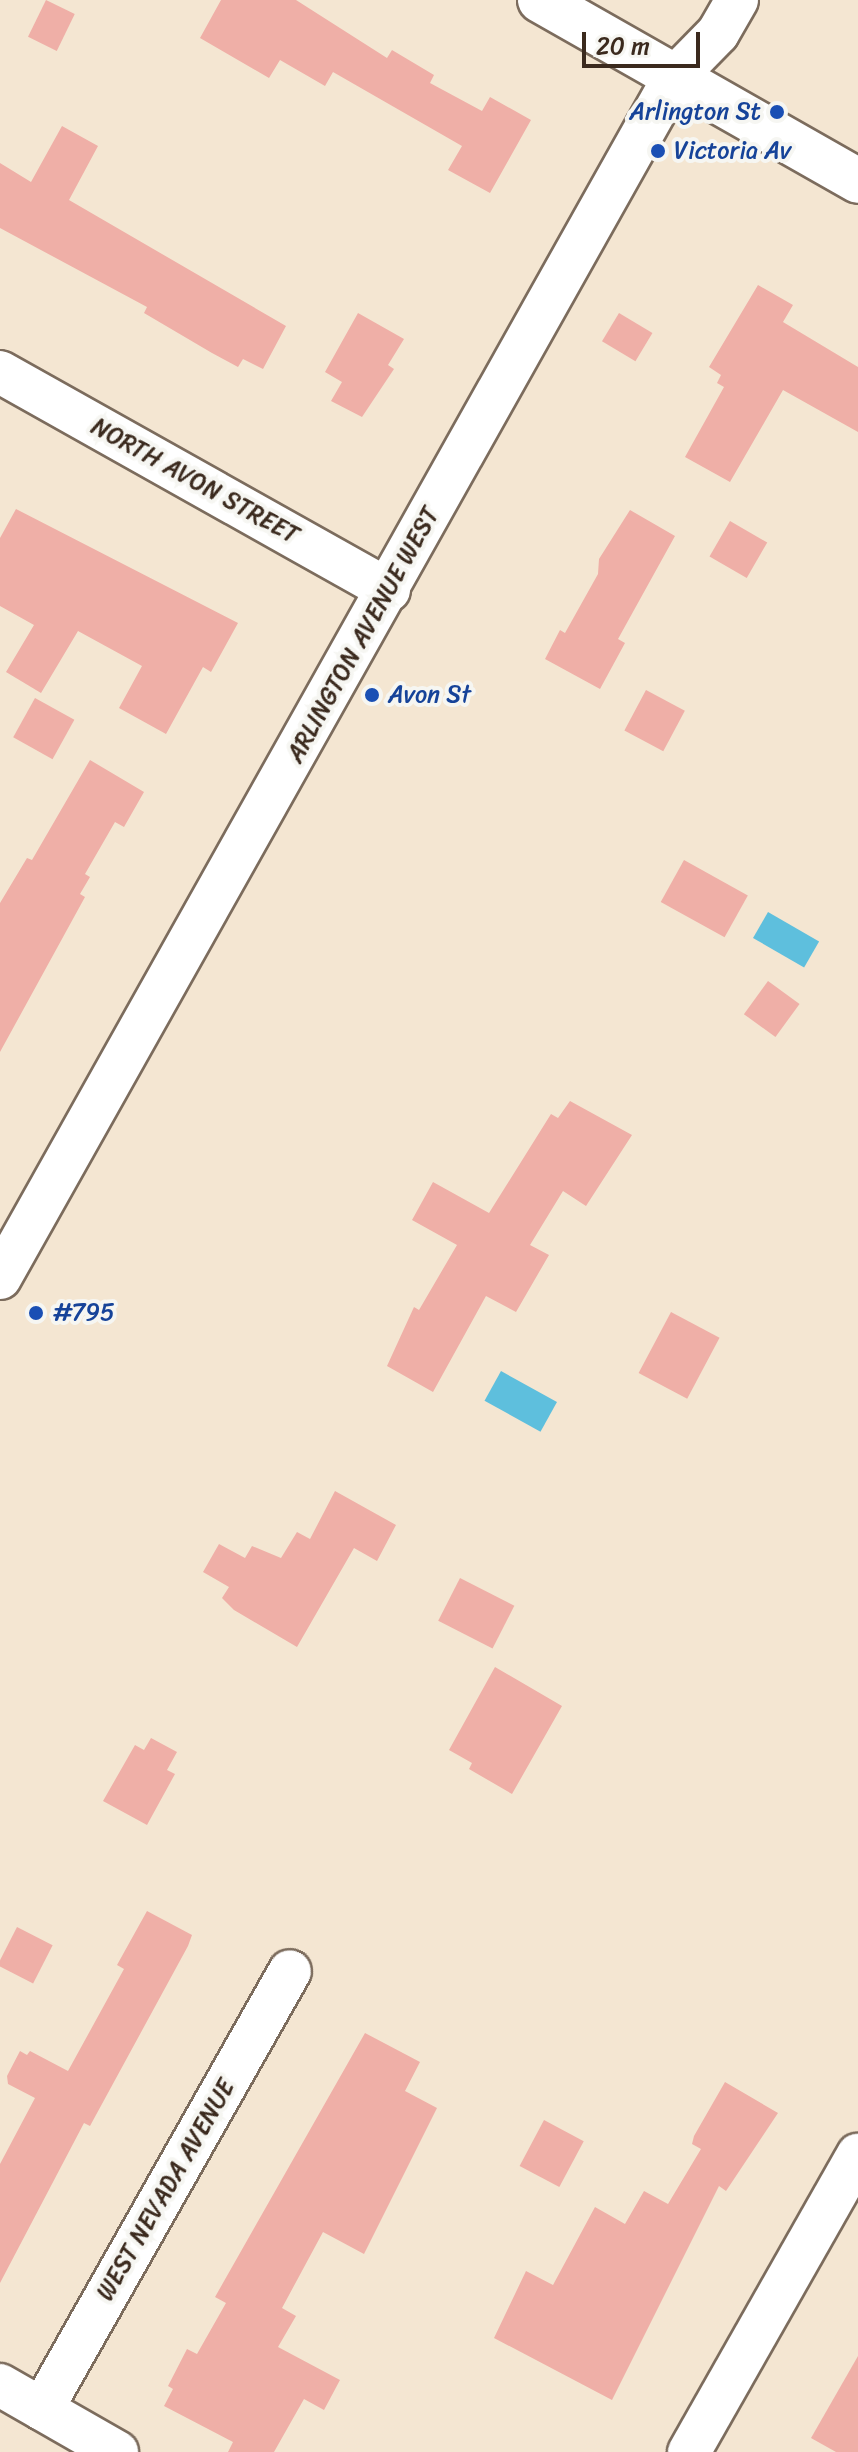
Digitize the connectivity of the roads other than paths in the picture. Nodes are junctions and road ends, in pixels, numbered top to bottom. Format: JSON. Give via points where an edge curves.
{"nodes":[{"id":1,"x":540,"y":0,"type":"edge"},
{"id":2,"x":737,"y":0,"type":"edge"},
{"id":3,"x":673,"y":79,"type":"junction"},
{"id":4,"x":858,"y":181,"type":"edge"},
{"id":5,"x":0,"y":372,"type":"edge"},
{"id":6,"x":389,"y":590,"type":"junction"},
{"id":7,"x":0,"y":1278,"type":"edge"},
{"id":8,"x":290,"y":1971,"type":"dead end"},
{"id":9,"x":858,"y":2155,"type":"edge"},
{"id":10,"x":0,"y":2385,"type":"edge"},
{"id":11,"x":42,"y":2409,"type":"junction"},
{"id":12,"x":117,"y":2452,"type":"edge"},
{"id":13,"x":689,"y":2452,"type":"edge"}],
"edges":[{"from":1,"to":3,"type":"street"},
{"from":2,"to":3,"type":"street","name":"ARLINGTON AVENUE WEST","via":[[718,33]]},
{"from":3,"to":4,"type":"street"},
{"from":3,"to":6,"type":"street","name":"ARLINGTON AVENUE WEST"},
{"from":5,"to":6,"type":"street","name":"NORTH AVON STREET"},
{"from":6,"to":7,"type":"street","name":"ARLINGTON AVENUE WEST"},
{"from":8,"to":11,"type":"street","name":"WEST NEVADA AVENUE"},
{"from":9,"to":13,"type":"street"},
{"from":10,"to":11,"type":"street"},
{"from":11,"to":12,"type":"street"}]}
